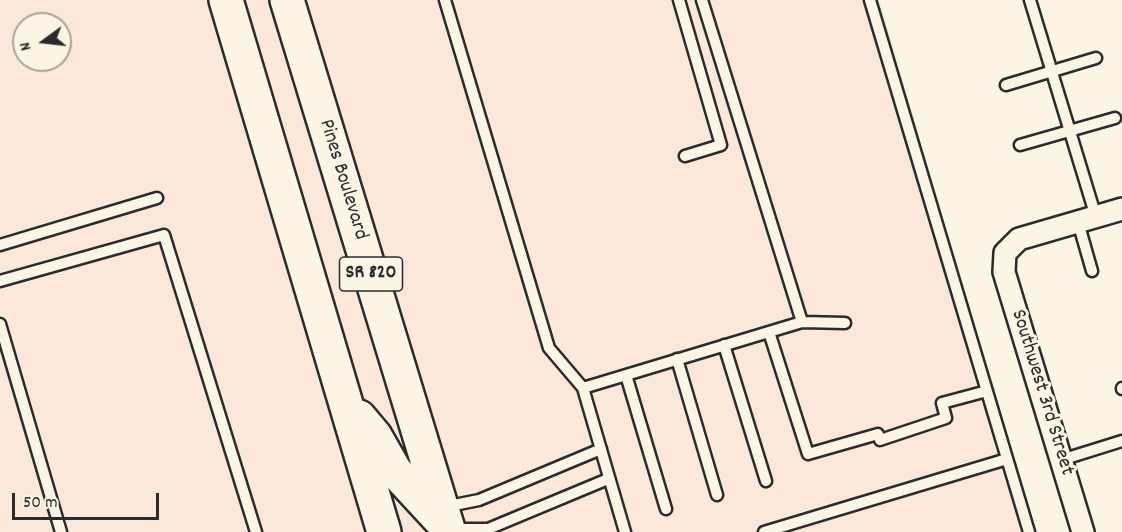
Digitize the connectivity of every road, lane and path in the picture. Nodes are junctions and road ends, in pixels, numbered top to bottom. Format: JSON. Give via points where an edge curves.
{"nodes":[{"id":1,"x":226,"y":0,"type":"edge"},
{"id":2,"x":287,"y":0,"type":"edge"},
{"id":3,"x":445,"y":0,"type":"edge"},
{"id":4,"x":679,"y":0,"type":"edge"},
{"id":5,"x":702,"y":0,"type":"edge"},
{"id":6,"x":870,"y":0,"type":"edge"},
{"id":7,"x":1030,"y":0,"type":"edge"},
{"id":8,"x":1096,"y":58,"type":"dead end"},
{"id":9,"x":1052,"y":72,"type":"junction"},
{"id":10,"x":1006,"y":85,"type":"dead end"},
{"id":11,"x":1115,"y":118,"type":"dead end"},
{"id":12,"x":1070,"y":131,"type":"junction"},
{"id":13,"x":1020,"y":145,"type":"dead end"},
{"id":14,"x":685,"y":156,"type":"dead end"},
{"id":15,"x":157,"y":198,"type":"dead end"},
{"id":16,"x":1122,"y":209,"type":"edge"},
{"id":17,"x":1087,"y":219,"type":"junction"},
{"id":18,"x":0,"y":245,"type":"edge"},
{"id":19,"x":1092,"y":271,"type":"dead end"},
{"id":20,"x":0,"y":280,"type":"edge"},
{"id":21,"x":802,"y":322,"type":"junction"},
{"id":22,"x":845,"y":323,"type":"dead end"},
{"id":23,"x":0,"y":324,"type":"edge"},
{"id":24,"x":769,"y":332,"type":"junction"},
{"id":25,"x":724,"y":345,"type":"junction"},
{"id":26,"x":677,"y":360,"type":"junction"},
{"id":27,"x":626,"y":375,"type":"junction"},
{"id":28,"x":583,"y":388,"type":"junction"},
{"id":29,"x":987,"y":391,"type":"junction"},
{"id":30,"x":345,"y":399,"type":"junction"},
{"id":31,"x":1122,"y":441,"type":"edge"},
{"id":32,"x":601,"y":449,"type":"junction"},
{"id":33,"x":1007,"y":459,"type":"junction"},
{"id":34,"x":1061,"y":460,"type":"junction"},
{"id":35,"x":608,"y":479,"type":"junction"},
{"id":36,"x":766,"y":481,"type":"dead end"},
{"id":37,"x":717,"y":495,"type":"dead end"},
{"id":38,"x":666,"y":509,"type":"dead end"},
{"id":39,"x":446,"y":523,"type":"edge"},
{"id":40,"x":61,"y":532,"type":"edge"},
{"id":41,"x":256,"y":532,"type":"edge"},
{"id":42,"x":384,"y":532,"type":"edge"},
{"id":43,"x":625,"y":532,"type":"edge"},
{"id":44,"x":764,"y":532,"type":"edge"},
{"id":45,"x":1029,"y":532,"type":"edge"},
{"id":46,"x":1083,"y":532,"type":"edge"}],
"edges":[{"from":1,"to":30,"type":"highway","number":"SR 820"},
{"from":2,"to":39,"type":"highway","name":"Pines Boulevard","number":"SR 820"},
{"from":3,"to":28,"type":"lane","via":[[549,348]]},
{"from":4,"to":14,"type":"lane","via":[[721,145]]},
{"from":5,"to":21,"type":"lane"},
{"from":6,"to":29,"type":"lane"},
{"from":7,"to":9,"type":"lane"},
{"from":8,"to":9,"type":"lane"},
{"from":9,"to":10,"type":"lane"},
{"from":9,"to":12,"type":"lane"},
{"from":11,"to":12,"type":"lane"},
{"from":12,"to":13,"type":"lane"},
{"from":12,"to":17,"type":"lane"},
{"from":15,"to":18,"type":"lane"},
{"from":16,"to":17,"type":"street"},
{"from":17,"to":19,"type":"lane"},
{"from":17,"to":34,"type":"street","name":"Southwest 3rd Street","via":[[1019,239],[1005,253],[1004,272]]},
{"from":20,"to":41,"type":"lane","via":[[164,235]]},
{"from":21,"to":22,"type":"lane"},
{"from":21,"to":24,"type":"lane"},
{"from":23,"to":40,"type":"lane"},
{"from":24,"to":25,"type":"lane"},
{"from":24,"to":29,"type":"lane","via":[[808,454],[946,418],[942,403]]},
{"from":25,"to":26,"type":"lane"},
{"from":25,"to":36,"type":"lane"},
{"from":26,"to":27,"type":"lane"},
{"from":26,"to":37,"type":"lane"},
{"from":27,"to":28,"type":"lane"},
{"from":27,"to":38,"type":"lane"},
{"from":28,"to":32,"type":"lane"},
{"from":29,"to":33,"type":"lane"},
{"from":30,"to":39,"type":"highway","via":[[375,436],[395,471]]},
{"from":30,"to":42,"type":"highway","number":"SR 820"},
{"from":31,"to":34,"type":"lane"},
{"from":32,"to":35,"type":"lane"},
{"from":32,"to":39,"type":"lane","via":[[479,500]]},
{"from":33,"to":44,"type":"lane"},
{"from":33,"to":45,"type":"lane"},
{"from":34,"to":46,"type":"street","name":"Southwest 3rd Street"},
{"from":35,"to":39,"type":"lane","via":[[488,529]]},
{"from":35,"to":43,"type":"lane"}]}
